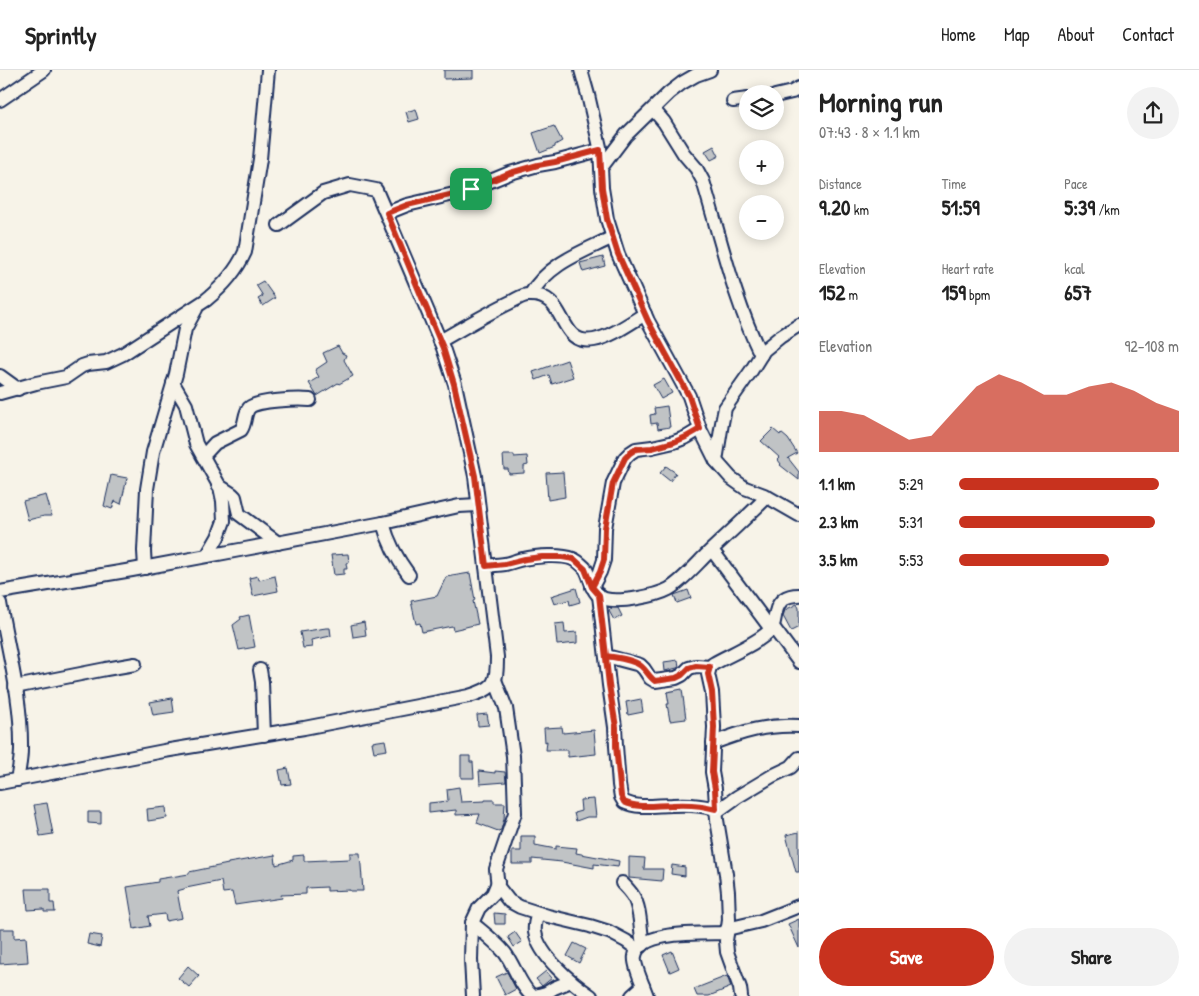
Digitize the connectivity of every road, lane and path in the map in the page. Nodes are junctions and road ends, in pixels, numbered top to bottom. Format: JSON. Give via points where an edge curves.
{"nodes":[{"id":1,"x":44,"y":70,"type":"edge"},
{"id":2,"x":268,"y":70,"type":"edge"},
{"id":3,"x":581,"y":70,"type":"edge"},
{"id":4,"x":710,"y":70,"type":"edge"},
{"id":5,"x":799,"y":88,"type":"edge"},
{"id":6,"x":784,"y":94,"type":"edge"},
{"id":7,"x":0,"y":100,"type":"edge"},
{"id":8,"x":739,"y":100,"type":"edge"},
{"id":9,"x":733,"y":101,"type":"dead end"},
{"id":10,"x":652,"y":109,"type":"junction"},
{"id":11,"x":600,"y":150,"type":"junction"},
{"id":12,"x":601,"y":168,"type":"junction"},
{"id":13,"x":387,"y":213,"type":"junction"},
{"id":14,"x":279,"y":225,"type":"dead end"},
{"id":15,"x":613,"y":237,"type":"junction"},
{"id":16,"x":530,"y":295,"type":"junction"},
{"id":17,"x":199,"y":305,"type":"junction"},
{"id":18,"x":645,"y":314,"type":"junction"},
{"id":19,"x":799,"y":325,"type":"edge"},
{"id":20,"x":440,"y":341,"type":"junction"},
{"id":21,"x":761,"y":355,"type":"junction"},
{"id":22,"x":0,"y":376,"type":"edge"},
{"id":23,"x":173,"y":383,"type":"junction"},
{"id":24,"x":18,"y":389,"type":"junction"},
{"id":25,"x":0,"y":393,"type":"edge"},
{"id":26,"x":310,"y":400,"type":"dead end"},
{"id":27,"x":700,"y":429,"type":"junction"},
{"id":28,"x":203,"y":456,"type":"junction"},
{"id":29,"x":716,"y":461,"type":"junction"},
{"id":30,"x":218,"y":485,"type":"junction"},
{"id":31,"x":766,"y":497,"type":"junction"},
{"id":32,"x":478,"y":505,"type":"junction"},
{"id":33,"x":799,"y":514,"type":"edge"},
{"id":34,"x":383,"y":523,"type":"junction"},
{"id":35,"x":278,"y":543,"type":"junction"},
{"id":36,"x":712,"y":550,"type":"junction"},
{"id":37,"x":207,"y":556,"type":"junction"},
{"id":38,"x":486,"y":566,"type":"junction"},
{"id":39,"x":144,"y":568,"type":"junction"},
{"id":40,"x":409,"y":575,"type":"dead end"},
{"id":41,"x":596,"y":591,"type":"junction"},
{"id":42,"x":0,"y":592,"type":"edge"},
{"id":43,"x":799,"y":596,"type":"edge"},
{"id":44,"x":0,"y":603,"type":"edge"},
{"id":45,"x":772,"y":628,"type":"junction"},
{"id":46,"x":606,"y":656,"type":"junction"},
{"id":47,"x":799,"y":662,"type":"edge"},
{"id":48,"x":135,"y":664,"type":"dead end"},
{"id":49,"x":710,"y":667,"type":"junction"},
{"id":50,"x":260,"y":670,"type":"dead end"},
{"id":51,"x":495,"y":680,"type":"junction"},
{"id":52,"x":15,"y":687,"type":"junction"},
{"id":53,"x":799,"y":726,"type":"edge"},
{"id":54,"x":264,"y":735,"type":"junction"},
{"id":55,"x":712,"y":743,"type":"junction"},
{"id":56,"x":799,"y":758,"type":"edge"},
{"id":57,"x":17,"y":780,"type":"junction"},
{"id":58,"x":0,"y":784,"type":"edge"},
{"id":59,"x":716,"y":810,"type":"junction"},
{"id":60,"x":498,"y":882,"type":"junction"},
{"id":61,"x":622,"y":883,"type":"dead end"},
{"id":62,"x":799,"y":906,"type":"edge"},
{"id":63,"x":538,"y":913,"type":"junction"},
{"id":64,"x":472,"y":924,"type":"junction"},
{"id":65,"x":727,"y":931,"type":"junction"},
{"id":66,"x":640,"y":947,"type":"junction"},
{"id":67,"x":571,"y":981,"type":"junction"},
{"id":68,"x":645,"y":991,"type":"edge"},
{"id":69,"x":473,"y":996,"type":"edge"},
{"id":70,"x":534,"y":996,"type":"edge"},
{"id":71,"x":591,"y":996,"type":"edge"},
{"id":72,"x":632,"y":996,"type":"edge"},
{"id":73,"x":741,"y":996,"type":"edge"}],
"edges":[{"from":1,"to":7,"type":"street"},
{"from":2,"to":17,"type":"street","via":[[260,159],[244,252],[233,273]]},
{"from":3,"to":11,"type":"street"},
{"from":4,"to":10,"type":"street","via":[[682,83]]},
{"from":5,"to":6,"type":"street"},
{"from":8,"to":9,"type":"street"},
{"from":10,"to":12,"type":"street","via":[[626,135]]},
{"from":10,"to":21,"type":"street","via":[[703,181],[740,305]]},
{"from":11,"to":12,"type":"street"},
{"from":11,"to":13,"type":"street","via":[[529,167],[471,189]]},
{"from":12,"to":15,"type":"street","via":[[607,219]]},
{"from":13,"to":14,"type":"street","via":[[376,190],[350,185],[323,193]]},
{"from":13,"to":20,"type":"street"},
{"from":15,"to":16,"type":"street","via":[[562,262],[546,274]]},
{"from":15,"to":18,"type":"street"},
{"from":16,"to":18,"type":"street","via":[[551,301],[569,332],[576,339],[585,341],[612,334]]},
{"from":16,"to":20,"type":"street","via":[[494,310]]},
{"from":17,"to":23,"type":"street","via":[[185,329]]},
{"from":17,"to":24,"type":"street","via":[[106,362],[88,364],[66,377]]},
{"from":18,"to":27,"type":"street","via":[[689,396]]},
{"from":19,"to":21,"type":"street"},
{"from":20,"to":32,"type":"street","via":[[454,384],[475,476]]},
{"from":21,"to":29,"type":"street","via":[[725,408]]},
{"from":22,"to":24,"type":"street"},
{"from":23,"to":28,"type":"street","via":[[186,405],[196,444]]},
{"from":23,"to":39,"type":"street","via":[[147,488]]},
{"from":24,"to":25,"type":"street"},
{"from":26,"to":28,"type":"street","via":[[298,398],[256,403],[247,411],[241,430],[215,443]]},
{"from":27,"to":29,"type":"street"},
{"from":27,"to":41,"type":"street","via":[[674,442],[636,449],[625,458],[613,483],[605,528],[604,560]]},
{"from":28,"to":30,"type":"street"},
{"from":29,"to":31,"type":"street","via":[[731,478]]},
{"from":30,"to":35,"type":"street","via":[[235,497],[239,514]]},
{"from":30,"to":37,"type":"street","via":[[224,521]]},
{"from":31,"to":33,"type":"street"},
{"from":31,"to":36,"type":"street"},
{"from":32,"to":34,"type":"street","via":[[459,506]]},
{"from":32,"to":38,"type":"street"},
{"from":34,"to":35,"type":"street"},
{"from":34,"to":40,"type":"street","via":[[389,542]]},
{"from":35,"to":37,"type":"street"},
{"from":36,"to":41,"type":"street","via":[[669,589],[634,599],[616,600],[605,599]]},
{"from":36,"to":45,"type":"street"},
{"from":37,"to":39,"type":"street"},
{"from":38,"to":41,"type":"street","via":[[542,557],[574,559],[585,569]]},
{"from":38,"to":51,"type":"street","via":[[497,658]]},
{"from":39,"to":42,"type":"street"},
{"from":41,"to":46,"type":"street"},
{"from":43,"to":45,"type":"street","via":[[790,595],[783,599]]},
{"from":44,"to":52,"type":"street"},
{"from":45,"to":47,"type":"street"},
{"from":45,"to":49,"type":"street"},
{"from":46,"to":49,"type":"street","via":[[640,665],[655,681],[676,678],[696,666]]},
{"from":46,"to":59,"type":"street","via":[[616,727],[619,785],[624,802],[637,806],[691,805]]},
{"from":48,"to":52,"type":"street"},
{"from":49,"to":55,"type":"street"},
{"from":50,"to":54,"type":"street"},
{"from":51,"to":54,"type":"street","via":[[485,691],[469,696]]},
{"from":51,"to":60,"type":"street","via":[[506,708],[514,756],[515,813],[496,869]]},
{"from":52,"to":57,"type":"street","via":[[21,746]]},
{"from":53,"to":55,"type":"street","via":[[768,726]]},
{"from":54,"to":57,"type":"street"},
{"from":55,"to":59,"type":"street"},
{"from":56,"to":59,"type":"street","via":[[791,767]]},
{"from":57,"to":58,"type":"street"},
{"from":59,"to":65,"type":"street","via":[[726,874]]},
{"from":60,"to":63,"type":"street","via":[[498,887],[509,901]]},
{"from":60,"to":64,"type":"street"},
{"from":61,"to":66,"type":"street","via":[[637,903]]},
{"from":62,"to":65,"type":"street"},
{"from":63,"to":66,"type":"street","via":[[610,932]]},
{"from":63,"to":67,"type":"street","via":[[535,932],[538,940],[553,964]]},
{"from":64,"to":69,"type":"street"},
{"from":64,"to":70,"type":"street","via":[[492,938],[506,954],[526,990]]},
{"from":65,"to":66,"type":"street","via":[[663,936]]},
{"from":65,"to":73,"type":"street","via":[[727,952]]},
{"from":66,"to":68,"type":"street","via":[[634,956]]},
{"from":67,"to":70,"type":"street"},
{"from":67,"to":71,"type":"street"},
{"from":68,"to":72,"type":"street"}]}
